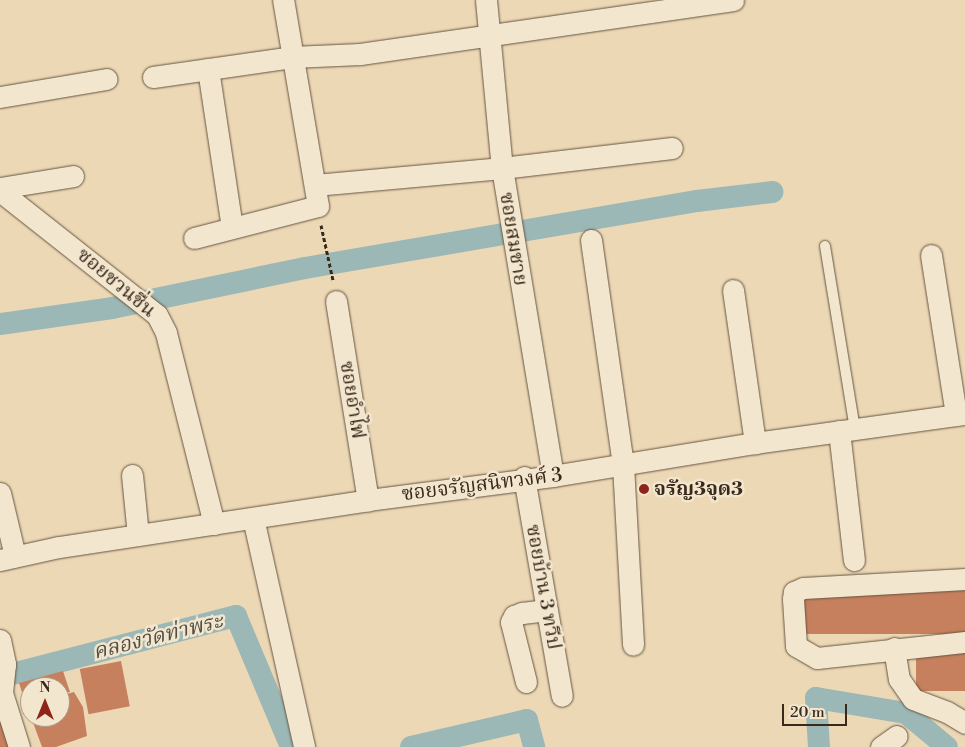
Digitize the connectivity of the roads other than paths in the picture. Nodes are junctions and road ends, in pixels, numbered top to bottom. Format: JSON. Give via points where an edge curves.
{"nodes":[{"id":1,"x":283,"y":0,"type":"edge"},
{"id":2,"x":486,"y":0,"type":"edge"},
{"id":3,"x":733,"y":0,"type":"edge"},
{"id":4,"x":492,"y":34,"type":"junction"},
{"id":5,"x":292,"y":57,"type":"junction"},
{"id":6,"x":208,"y":69,"type":"junction"},
{"id":7,"x":153,"y":77,"type":"dead end"},
{"id":8,"x":106,"y":79,"type":"dead end"},
{"id":9,"x":0,"y":97,"type":"edge"},
{"id":10,"x":672,"y":148,"type":"dead end"},
{"id":11,"x":502,"y":168,"type":"junction"},
{"id":12,"x":73,"y":176,"type":"dead end"},
{"id":13,"x":315,"y":185,"type":"junction"},
{"id":14,"x":0,"y":189,"type":"edge"},
{"id":15,"x":232,"y":228,"type":"junction"},
{"id":16,"x":194,"y":238,"type":"dead end"},
{"id":17,"x":591,"y":240,"type":"dead end"},
{"id":18,"x":825,"y":246,"type":"dead end"},
{"id":19,"x":931,"y":255,"type":"dead end"},
{"id":20,"x":733,"y":290,"type":"dead end"},
{"id":21,"x":336,"y":301,"type":"dead end"},
{"id":22,"x":961,"y":415,"type":"edge"},
{"id":23,"x":847,"y":430,"type":"junction"},
{"id":24,"x":754,"y":443,"type":"junction"},
{"id":25,"x":623,"y":465,"type":"junction"},
{"id":26,"x":132,"y":475,"type":"dead end"},
{"id":27,"x":553,"y":476,"type":"junction"},
{"id":28,"x":524,"y":477,"type":"junction"},
{"id":29,"x":0,"y":493,"type":"edge"},
{"id":30,"x":368,"y":500,"type":"junction"},
{"id":31,"x":253,"y":518,"type":"junction"},
{"id":32,"x":214,"y":524,"type":"junction"},
{"id":33,"x":138,"y":535,"type":"junction"},
{"id":34,"x":8,"y":558,"type":"edge"},
{"id":35,"x":854,"y":560,"type":"dead end"},
{"id":36,"x":965,"y":578,"type":"edge"},
{"id":37,"x":547,"y":610,"type":"junction"},
{"id":38,"x":0,"y":640,"type":"edge"},
{"id":39,"x":965,"y":642,"type":"edge"},
{"id":40,"x":633,"y":645,"type":"dead end"},
{"id":41,"x":894,"y":648,"type":"junction"},
{"id":42,"x":526,"y":682,"type":"dead end"},
{"id":43,"x":562,"y":696,"type":"dead end"},
{"id":44,"x":965,"y":723,"type":"edge"},
{"id":45,"x":19,"y":747,"type":"edge"},
{"id":46,"x":304,"y":747,"type":"edge"}],
"edges":[{"from":1,"to":5,"type":"street"},
{"from":2,"to":4,"type":"street","name":"ซอยสมชาย"},
{"from":3,"to":4,"type":"street"},
{"from":4,"to":5,"type":"street","via":[[360,54]]},
{"from":4,"to":11,"type":"street","name":"ซอยสมชาย"},
{"from":5,"to":6,"type":"street"},
{"from":5,"to":13,"type":"street"},
{"from":6,"to":7,"type":"street"},
{"from":6,"to":15,"type":"street"},
{"from":8,"to":9,"type":"street"},
{"from":10,"to":11,"type":"street"},
{"from":11,"to":13,"type":"street"},
{"from":11,"to":27,"type":"street","name":"ซอยสมชาย"},
{"from":12,"to":14,"type":"street"},
{"from":13,"to":15,"type":"street","via":[[318,206]]},
{"from":14,"to":32,"type":"street","name":"ซอยชวนชื่น","via":[[157,314],[166,333]]},
{"from":15,"to":16,"type":"street"},
{"from":17,"to":25,"type":"street"},
{"from":18,"to":23,"type":"lane"},
{"from":19,"to":22,"type":"street"},
{"from":20,"to":24,"type":"street"},
{"from":21,"to":30,"type":"street","name":"ซอยอำไฟ"},
{"from":22,"to":23,"type":"street","name":"ซอยจรัญสนิทวงศ์ 3"},
{"from":23,"to":24,"type":"street","name":"ซอยจรัญสนิทวงศ์ 3"},
{"from":23,"to":35,"type":"street"},
{"from":24,"to":25,"type":"street","name":"ซอยจรัญสนิทวงศ์ 3"},
{"from":25,"to":27,"type":"street","name":"ซอยจรัญสนิทวงศ์ 3"},
{"from":25,"to":40,"type":"street"},
{"from":26,"to":33,"type":"street"},
{"from":27,"to":28,"type":"street","name":"ซอยจรัญสนิทวงศ์ 3"},
{"from":28,"to":30,"type":"street","name":"ซอยจรัญสนิทวงศ์ 3"},
{"from":28,"to":37,"type":"street","name":"ซอยบ้าน 3 ทวีป"},
{"from":29,"to":34,"type":"street"},
{"from":30,"to":31,"type":"street","name":"ซอยจรัญสนิทวงศ์ 3"},
{"from":31,"to":32,"type":"street","name":"ซอยจรัญสนิทวงศ์ 3"},
{"from":31,"to":46,"type":"street"},
{"from":32,"to":33,"type":"street","name":"ซอยจรัญสนิทวงศ์ 3"},
{"from":33,"to":34,"type":"street","name":"ซอยจรัญสนิทวงศ์ 3"},
{"from":36,"to":41,"type":"street","via":[[803,588],[794,592],[796,646],[805,652],[817,658]]},
{"from":37,"to":42,"type":"street","via":[[522,613],[514,616],[511,622]]},
{"from":37,"to":43,"type":"street","name":"ซอยบ้าน 3 ทวีป"},
{"from":38,"to":45,"type":"street","via":[[4,671],[2,693]]},
{"from":39,"to":41,"type":"street"},
{"from":41,"to":44,"type":"street","via":[[899,679],[913,699]]}]}
